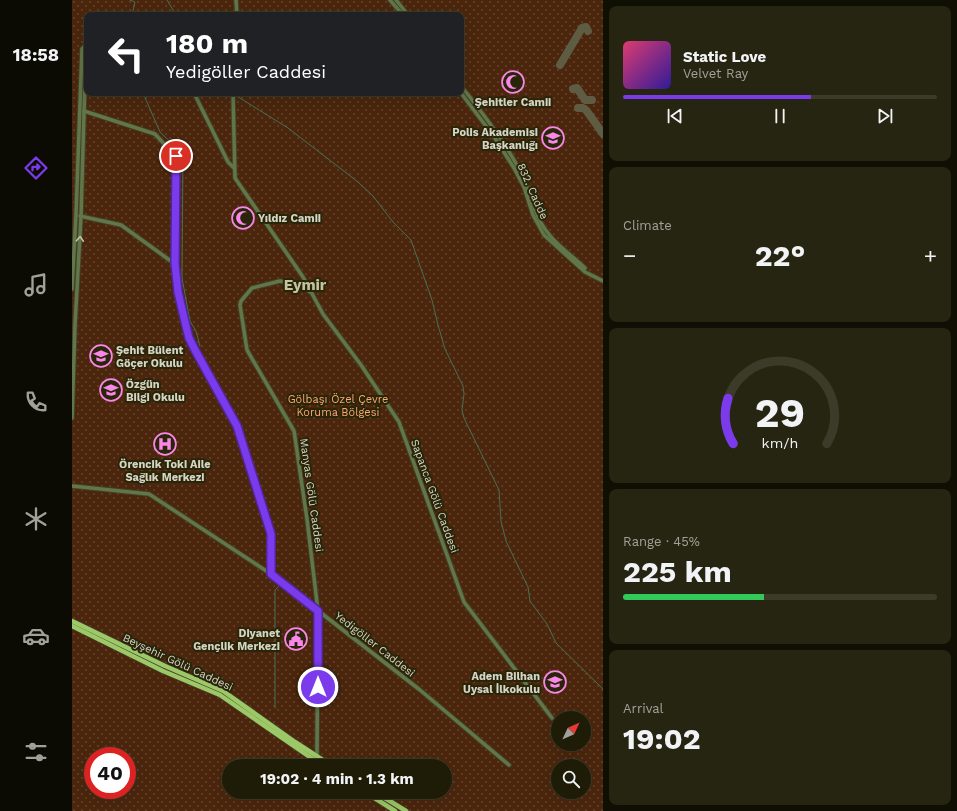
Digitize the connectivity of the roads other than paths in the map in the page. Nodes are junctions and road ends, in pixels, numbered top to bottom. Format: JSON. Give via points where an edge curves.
{"nodes":[{"id":1,"x":236,"y":0,"type":"edge"},
{"id":2,"x":390,"y":0,"type":"edge"},
{"id":3,"x":396,"y":0,"type":"edge"},
{"id":4,"x":237,"y":12,"type":"edge"},
{"id":5,"x":400,"y":12,"type":"edge"},
{"id":6,"x":406,"y":12,"type":"edge"},
{"id":7,"x":84,"y":47,"type":"edge"},
{"id":8,"x":464,"y":90,"type":"edge"},
{"id":9,"x":85,"y":96,"type":"edge"},
{"id":10,"x":195,"y":96,"type":"edge"},
{"id":11,"x":233,"y":96,"type":"edge"},
{"id":12,"x":463,"y":96,"type":"edge"},
{"id":13,"x":84,"y":111,"type":"junction"},
{"id":14,"x":234,"y":168,"type":"junction"},
{"id":15,"x":76,"y":215,"type":"junction"},
{"id":16,"x":81,"y":216,"type":"junction"},
{"id":17,"x":571,"y":258,"type":"junction"},
{"id":18,"x":175,"y":264,"type":"junction"},
{"id":19,"x":585,"y":269,"type":"dead end"},
{"id":20,"x":303,"y":277,"type":"junction"},
{"id":21,"x":603,"y":281,"type":"edge"},
{"id":22,"x":300,"y":284,"type":"junction"},
{"id":23,"x":72,"y":289,"type":"edge"},
{"id":24,"x":312,"y":294,"type":"junction"},
{"id":25,"x":72,"y":418,"type":"edge"},
{"id":26,"x":72,"y":486,"type":"edge"},
{"id":27,"x":271,"y":574,"type":"junction"},
{"id":28,"x":318,"y":611,"type":"junction"},
{"id":29,"x":72,"y":621,"type":"edge"},
{"id":30,"x":72,"y":626,"type":"edge"},
{"id":31,"x":551,"y":717,"type":"edge"},
{"id":32,"x":265,"y":724,"type":"junction"},
{"id":33,"x":316,"y":759,"type":"joint"},
{"id":34,"x":509,"y":765,"type":"dead end"},
{"id":35,"x":376,"y":799,"type":"edge"},
{"id":36,"x":386,"y":799,"type":"edge"},
{"id":37,"x":395,"y":811,"type":"edge"},
{"id":38,"x":406,"y":811,"type":"edge"}],
"edges":[{"from":1,"to":4,"type":"street"},
{"from":2,"to":5,"type":"street"},
{"from":3,"to":6,"type":"street"},
{"from":7,"to":15,"type":"street"},
{"from":8,"to":17,"type":"street","name":"832. Cadde","via":[[514,161],[547,232]]},
{"from":9,"to":13,"type":"street"},
{"from":10,"to":14,"type":"street","name":"Sapanca Gölü Caddesi","via":[[228,162]]},
{"from":11,"to":14,"type":"street"},
{"from":12,"to":17,"type":"street","name":"832. Cadde","via":[[514,168],[544,235]]},
{"from":13,"to":16,"type":"street"},
{"from":13,"to":18,"type":"street","via":[[155,134],[176,156]]},
{"from":14,"to":20,"type":"street","name":"Sapanca Gölü Caddesi","via":[[235,178]]},
{"from":15,"to":16,"type":"street"},
{"from":15,"to":23,"type":"street"},
{"from":16,"to":18,"type":"street","via":[[121,225]]},
{"from":25,"to":16,"type":"street","one_way":true},
{"from":17,"to":19,"type":"street","name":"832. Cadde"},
{"from":17,"to":21,"type":"street","name":"832. Cadde","via":[[588,274]]},
{"from":18,"to":27,"type":"street","via":[[178,292],[189,338],[237,426],[271,534]]},
{"from":20,"to":22,"type":"street"},
{"from":20,"to":24,"type":"street","name":"Sapanca Gölü Caddesi"},
{"from":22,"to":24,"type":"street"},
{"from":22,"to":28,"type":"street","name":"Manyas Gölü Caddesi","via":[[280,281],[254,287],[240,305],[247,350],[294,431]]},
{"from":24,"to":31,"type":"street","name":"Sapanca Gölü Caddesi","via":[[323,314],[399,422],[464,602]]},
{"from":26,"to":27,"type":"street","name":"Yedigöller Caddesi","via":[[149,494]]},
{"from":27,"to":28,"type":"street","name":"Yedigöller Caddesi"},
{"from":28,"to":33,"type":"street","name":"Manyas Gölü Caddesi"},
{"from":28,"to":34,"type":"street","name":"Yedigöller Caddesi","via":[[420,690]]},
{"from":29,"to":32,"type":"main road","name":"Beyşehir Gölü Caddesi","via":[[223,691]]},
{"from":30,"to":32,"type":"main road","via":[[220,695]]},
{"from":32,"to":33,"type":"main road","name":"Beyşehir Gölü Caddesi"},
{"from":35,"to":37,"type":"main road"},
{"from":36,"to":38,"type":"main road"}]}
